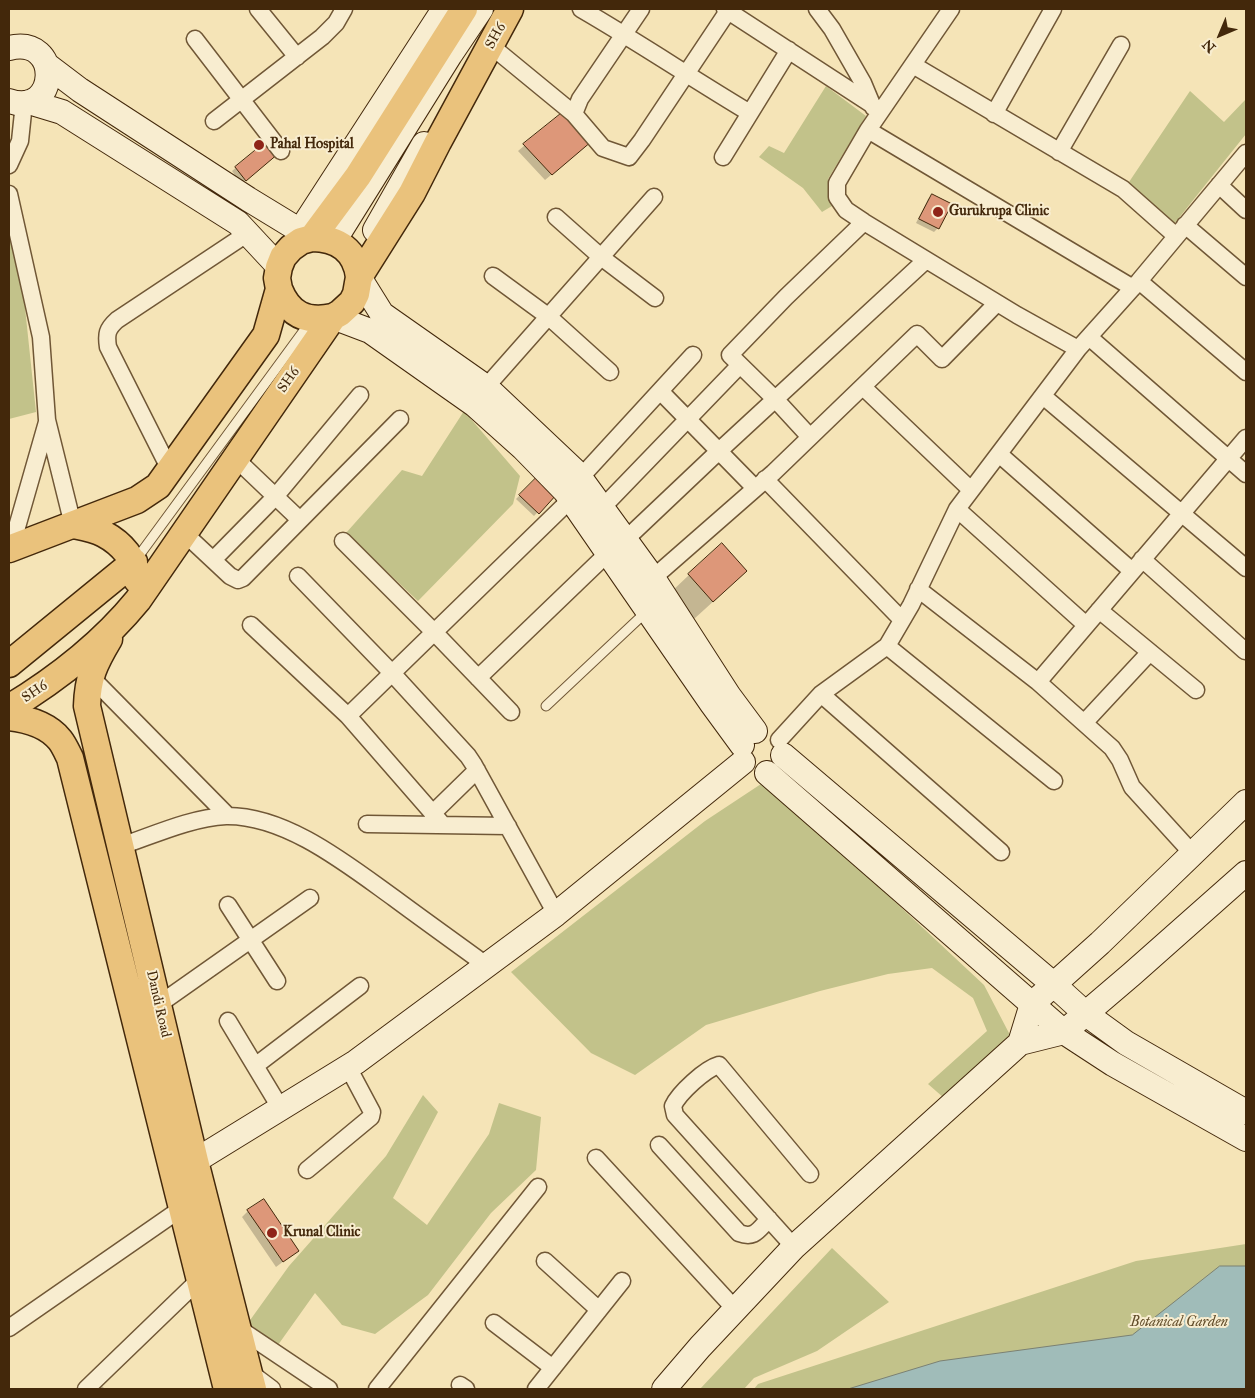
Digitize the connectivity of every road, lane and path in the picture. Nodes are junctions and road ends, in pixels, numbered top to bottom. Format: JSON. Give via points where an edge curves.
{"nodes":[{"id":1,"x":258,"y":9,"type":"edge"},
{"id":2,"x":344,"y":9,"type":"edge"},
{"id":3,"x":444,"y":9,"type":"edge"},
{"id":4,"x":464,"y":9,"type":"edge"},
{"id":5,"x":481,"y":9,"type":"edge"},
{"id":6,"x":498,"y":9,"type":"edge"},
{"id":7,"x":510,"y":9,"type":"edge"},
{"id":8,"x":581,"y":9,"type":"edge"},
{"id":9,"x":640,"y":9,"type":"edge"},
{"id":10,"x":817,"y":9,"type":"edge"},
{"id":11,"x":951,"y":9,"type":"edge"},
{"id":12,"x":1052,"y":9,"type":"edge"},
{"id":13,"x":727,"y":10,"type":"edge"},
{"id":14,"x":624,"y":33,"type":"junction"},
{"id":15,"x":194,"y":39,"type":"dead end"},
{"id":16,"x":12,"y":45,"type":"edge"},
{"id":17,"x":490,"y":45,"type":"junction"},
{"id":18,"x":1121,"y":45,"type":"dead end"},
{"id":19,"x":789,"y":50,"type":"junction"},
{"id":20,"x":297,"y":57,"type":"junction"},
{"id":21,"x":46,"y":65,"type":"junction"},
{"id":22,"x":912,"y":66,"type":"junction"},
{"id":23,"x":686,"y":75,"type":"junction"},
{"id":24,"x":242,"y":99,"type":"junction"},
{"id":25,"x":20,"y":102,"type":"edge"},
{"id":26,"x":750,"y":113,"type":"junction"},
{"id":27,"x":574,"y":114,"type":"junction"},
{"id":28,"x":994,"y":114,"type":"junction"},
{"id":29,"x":872,"y":117,"type":"junction"},
{"id":30,"x":214,"y":121,"type":"dead end"},
{"id":31,"x":281,"y":151,"type":"dead end"},
{"id":32,"x":1059,"y":152,"type":"junction"},
{"id":33,"x":1246,"y":153,"type":"edge"},
{"id":34,"x":722,"y":157,"type":"dead end"},
{"id":35,"x":9,"y":165,"type":"edge"},
{"id":36,"x":1219,"y":185,"type":"junction"},
{"id":37,"x":9,"y":194,"type":"edge"},
{"id":38,"x":654,"y":197,"type":"dead end"},
{"id":39,"x":1246,"y":210,"type":"edge"},
{"id":40,"x":556,"y":218,"type":"dead end"},
{"id":41,"x":864,"y":222,"type":"junction"},
{"id":42,"x":1180,"y":230,"type":"junction"},
{"id":43,"x":248,"y":233,"type":"junction"},
{"id":44,"x":315,"y":236,"type":"junction"},
{"id":45,"x":601,"y":257,"type":"junction"},
{"id":46,"x":926,"y":260,"type":"junction"},
{"id":47,"x":357,"y":270,"type":"junction"},
{"id":48,"x":493,"y":276,"type":"dead end"},
{"id":49,"x":1246,"y":277,"type":"edge"},
{"id":50,"x":279,"y":278,"type":"junction"},
{"id":51,"x":1136,"y":284,"type":"junction"},
{"id":52,"x":655,"y":298,"type":"dead end"},
{"id":53,"x":997,"y":303,"type":"junction"},
{"id":54,"x":549,"y":317,"type":"junction"},
{"id":55,"x":323,"y":318,"type":"junction"},
{"id":56,"x":1084,"y":343,"type":"junction"},
{"id":57,"x":693,"y":355,"type":"dead end"},
{"id":58,"x":740,"y":365,"type":"junction"},
{"id":59,"x":610,"y":372,"type":"dead end"},
{"id":60,"x":1246,"y":372,"type":"edge"},
{"id":61,"x":486,"y":387,"type":"junction"},
{"id":62,"x":863,"y":387,"type":"junction"},
{"id":63,"x":660,"y":391,"type":"junction"},
{"id":64,"x":360,"y":395,"type":"dead end"},
{"id":65,"x":1043,"y":396,"type":"junction"},
{"id":66,"x":776,"y":400,"type":"junction"},
{"id":67,"x":400,"y":419,"type":"dead end"},
{"id":68,"x":47,"y":420,"type":"junction"},
{"id":69,"x":688,"y":420,"type":"junction"},
{"id":70,"x":810,"y":437,"type":"junction"},
{"id":71,"x":1246,"y":438,"type":"edge"},
{"id":72,"x":719,"y":451,"type":"junction"},
{"id":73,"x":998,"y":454,"type":"junction"},
{"id":74,"x":235,"y":458,"type":"junction"},
{"id":75,"x":1228,"y":459,"type":"junction"},
{"id":76,"x":170,"y":470,"type":"junction"},
{"id":77,"x":1246,"y":474,"type":"edge"},
{"id":78,"x":580,"y":478,"type":"junction"},
{"id":79,"x":760,"y":484,"type":"junction"},
{"id":80,"x":971,"y":490,"type":"junction"},
{"id":81,"x":276,"y":497,"type":"junction"},
{"id":82,"x":571,"y":499,"type":"junction"},
{"id":83,"x":602,"y":508,"type":"junction"},
{"id":84,"x":956,"y":509,"type":"junction"},
{"id":85,"x":1181,"y":514,"type":"junction"},
{"id":86,"x":300,"y":520,"type":"junction"},
{"id":87,"x":73,"y":524,"type":"junction"},
{"id":88,"x":184,"y":533,"type":"junction"},
{"id":89,"x":343,"y":541,"type":"dead end"},
{"id":90,"x":617,"y":547,"type":"junction"},
{"id":91,"x":10,"y":549,"type":"edge"},
{"id":92,"x":213,"y":560,"type":"junction"},
{"id":93,"x":134,"y":562,"type":"junction"},
{"id":94,"x":1137,"y":565,"type":"junction"},
{"id":95,"x":1246,"y":568,"type":"edge"},
{"id":96,"x":298,"y":576,"type":"dead end"},
{"id":97,"x":653,"y":578,"type":"junction"},
{"id":98,"x":918,"y":589,"type":"junction"},
{"id":99,"x":138,"y":600,"type":"junction"},
{"id":100,"x":1099,"y":610,"type":"junction"},
{"id":101,"x":647,"y":611,"type":"junction"},
{"id":102,"x":902,"y":620,"type":"junction"},
{"id":103,"x":118,"y":624,"type":"junction"},
{"id":104,"x":251,"y":625,"type":"dead end"},
{"id":105,"x":1086,"y":625,"type":"junction"},
{"id":106,"x":434,"y":632,"type":"junction"},
{"id":107,"x":887,"y":646,"type":"junction"},
{"id":108,"x":1245,"y":651,"type":"edge"},
{"id":109,"x":1150,"y":652,"type":"junction"},
{"id":110,"x":9,"y":664,"type":"edge"},
{"id":111,"x":392,"y":673,"type":"junction"},
{"id":112,"x":91,"y":677,"type":"junction"},
{"id":113,"x":478,"y":678,"type":"junction"},
{"id":114,"x":1038,"y":682,"type":"junction"},
{"id":115,"x":1196,"y":690,"type":"dead end"},
{"id":116,"x":821,"y":694,"type":"junction"},
{"id":117,"x":546,"y":706,"type":"dead end"},
{"id":118,"x":9,"y":708,"type":"edge"},
{"id":119,"x":511,"y":712,"type":"dead end"},
{"id":120,"x":348,"y":716,"type":"junction"},
{"id":121,"x":9,"y":717,"type":"edge"},
{"id":122,"x":1084,"y":723,"type":"junction"},
{"id":123,"x":746,"y":746,"type":"junction"},
{"id":124,"x":781,"y":748,"type":"junction"},
{"id":125,"x":477,"y":770,"type":"junction"},
{"id":126,"x":767,"y":773,"type":"junction"},
{"id":127,"x":1054,"y":781,"type":"dead end"},
{"id":128,"x":1246,"y":802,"type":"edge"},
{"id":129,"x":228,"y":816,"type":"junction"},
{"id":130,"x":438,"y":819,"type":"junction"},
{"id":131,"x":367,"y":824,"type":"dead end"},
{"id":132,"x":508,"y":826,"type":"junction"},
{"id":133,"x":120,"y":846,"type":"junction"},
{"id":134,"x":1001,"y":852,"type":"dead end"},
{"id":135,"x":1192,"y":853,"type":"junction"},
{"id":136,"x":1246,"y":873,"type":"edge"},
{"id":137,"x":310,"y":898,"type":"dead end"},
{"id":138,"x":228,"y":905,"type":"dead end"},
{"id":139,"x":556,"y":914,"type":"junction"},
{"id":140,"x":250,"y":940,"type":"junction"},
{"id":141,"x":486,"y":966,"type":"junction"},
{"id":142,"x":277,"y":981,"type":"dead end"},
{"id":143,"x":1053,"y":984,"type":"junction"},
{"id":144,"x":360,"y":986,"type":"dead end"},
{"id":145,"x":1032,"y":1004,"type":"junction"},
{"id":146,"x":158,"y":1005,"type":"junction"},
{"id":147,"x":1086,"y":1014,"type":"junction"},
{"id":148,"x":228,"y":1021,"type":"dead end"},
{"id":149,"x":1064,"y":1032,"type":"junction"},
{"id":150,"x":1020,"y":1044,"type":"junction"},
{"id":151,"x":255,"y":1066,"type":"junction"},
{"id":152,"x":348,"y":1067,"type":"junction"},
{"id":153,"x":280,"y":1109,"type":"junction"},
{"id":154,"x":1246,"y":1112,"type":"edge"},
{"id":155,"x":1246,"y":1139,"type":"edge"},
{"id":156,"x":659,"y":1145,"type":"dead end"},
{"id":157,"x":596,"y":1158,"type":"dead end"},
{"id":158,"x":196,"y":1161,"type":"junction"},
{"id":159,"x":307,"y":1170,"type":"dead end"},
{"id":160,"x":810,"y":1174,"type":"dead end"},
{"id":161,"x":174,"y":1177,"type":"junction"},
{"id":162,"x":538,"y":1187,"type":"dead end"},
{"id":163,"x":182,"y":1208,"type":"junction"},
{"id":164,"x":769,"y":1219,"type":"junction"},
{"id":165,"x":794,"y":1247,"type":"junction"},
{"id":166,"x":544,"y":1261,"type":"dead end"},
{"id":167,"x":200,"y":1279,"type":"junction"},
{"id":168,"x":622,"y":1281,"type":"dead end"},
{"id":169,"x":735,"y":1309,"type":"junction"},
{"id":170,"x":599,"y":1310,"type":"junction"},
{"id":171,"x":494,"y":1323,"type":"dead end"},
{"id":172,"x":9,"y":1328,"type":"edge"},
{"id":173,"x":238,"y":1328,"type":"junction"},
{"id":174,"x":553,"y":1368,"type":"junction"},
{"id":175,"x":251,"y":1380,"type":"edge"},
{"id":176,"x":86,"y":1389,"type":"edge"},
{"id":177,"x":227,"y":1389,"type":"edge"},
{"id":178,"x":272,"y":1389,"type":"edge"},
{"id":179,"x":329,"y":1389,"type":"edge"},
{"id":180,"x":377,"y":1389,"type":"edge"},
{"id":181,"x":536,"y":1389,"type":"edge"},
{"id":182,"x":664,"y":1389,"type":"edge"}],
"edges":[{"from":1,"to":20,"type":"street"},
{"from":2,"to":20,"type":"street","via":[[330,30]]},
{"from":3,"to":44,"type":"main road"},
{"from":4,"to":44,"type":"main road","via":[[358,176]]},
{"from":5,"to":44,"type":"main road"},
{"from":6,"to":47,"type":"main road"},
{"from":7,"to":17,"type":"main road","name":"SH6"},
{"from":8,"to":14,"type":"street"},
{"from":9,"to":14,"type":"street"},
{"from":10,"to":29,"type":"street","via":[[863,83]]},
{"from":11,"to":22,"type":"street"},
{"from":12,"to":28,"type":"street"},
{"from":13,"to":19,"type":"street"},
{"from":13,"to":23,"type":"street"},
{"from":14,"to":23,"type":"street"},
{"from":14,"to":27,"type":"street","via":[[580,99]]},
{"from":15,"to":24,"type":"street"},
{"from":16,"to":21,"type":"main road","via":[[35,50]]},
{"from":17,"to":27,"type":"street"},
{"from":17,"to":47,"type":"main road","name":"SH6","via":[[412,193]]},
{"from":18,"to":32,"type":"street"},
{"from":19,"to":26,"type":"street"},
{"from":19,"to":29,"type":"street"},
{"from":20,"to":24,"type":"street"},
{"from":21,"to":25,"type":"main road","via":[[47,83],[43,91],[37,98]]},
{"from":21,"to":44,"type":"main road","via":[[80,90]]},
{"from":22,"to":28,"type":"street"},
{"from":22,"to":29,"type":"street"},
{"from":23,"to":26,"type":"street"},
{"from":23,"to":27,"type":"street","via":[[629,157],[603,148]]},
{"from":24,"to":30,"type":"street"},
{"from":24,"to":31,"type":"street"},
{"from":25,"to":35,"type":"street","via":[[20,141]]},
{"from":25,"to":43,"type":"main road","via":[[62,112],[238,222]]},
{"from":26,"to":34,"type":"street"},
{"from":28,"to":32,"type":"street"},
{"from":29,"to":41,"type":"street","via":[[837,183],[837,198],[846,210]]},
{"from":29,"to":51,"type":"street"},
{"from":32,"to":42,"type":"street","via":[[1123,189]]},
{"from":33,"to":36,"type":"street"},
{"from":36,"to":39,"type":"street"},
{"from":36,"to":42,"type":"street"},
{"from":37,"to":68,"type":"street","via":[[41,337]]},
{"from":38,"to":45,"type":"street"},
{"from":40,"to":45,"type":"street"},
{"from":41,"to":46,"type":"street"},
{"from":41,"to":58,"type":"street","via":[[730,355]]},
{"from":42,"to":49,"type":"street"},
{"from":42,"to":51,"type":"street"},
{"from":43,"to":50,"type":"main road"},
{"from":43,"to":76,"type":"street","via":[[116,320],[106,335],[108,347]]},
{"from":44,"to":47,"type":"main road","via":[[344,247],[351,254]]},
{"from":44,"to":50,"type":"main road","via":[[301,241],[283,257]]},
{"from":45,"to":52,"type":"street"},
{"from":45,"to":54,"type":"street"},
{"from":46,"to":53,"type":"street"},
{"from":46,"to":66,"type":"street"},
{"from":47,"to":55,"type":"main road","name":"SH6","via":[[356,294],[352,302],[340,313]]},
{"from":47,"to":61,"type":"main road","via":[[382,314]]},
{"from":48,"to":54,"type":"street"},
{"from":50,"to":55,"type":"main road","via":[[284,300],[291,309],[301,316]]},
{"from":50,"to":76,"type":"main road","via":[[266,336]]},
{"from":51,"to":56,"type":"street"},
{"from":51,"to":60,"type":"street"},
{"from":53,"to":56,"type":"street"},
{"from":53,"to":62,"type":"street","via":[[942,359],[917,334]]},
{"from":54,"to":59,"type":"street"},
{"from":54,"to":61,"type":"street"},
{"from":55,"to":74,"type":"main road","name":"SH6"},
{"from":55,"to":82,"type":"main road","via":[[370,331],[475,406],[524,448]]},
{"from":55,"to":93,"type":"lane"},
{"from":56,"to":65,"type":"street"},
{"from":56,"to":75,"type":"street"},
{"from":57,"to":63,"type":"street"},
{"from":58,"to":66,"type":"street"},
{"from":58,"to":69,"type":"street"},
{"from":61,"to":78,"type":"main road"},
{"from":62,"to":70,"type":"street"},
{"from":62,"to":80,"type":"street"},
{"from":63,"to":69,"type":"street"},
{"from":63,"to":78,"type":"street"},
{"from":64,"to":81,"type":"street"},
{"from":65,"to":73,"type":"street"},
{"from":65,"to":85,"type":"street"},
{"from":66,"to":70,"type":"street"},
{"from":66,"to":72,"type":"street"},
{"from":67,"to":86,"type":"street"},
{"from":68,"to":87,"type":"street"},
{"from":68,"to":91,"type":"street"},
{"from":69,"to":72,"type":"street"},
{"from":69,"to":83,"type":"street"},
{"from":70,"to":79,"type":"street"},
{"from":71,"to":75,"type":"street"},
{"from":72,"to":79,"type":"street"},
{"from":72,"to":90,"type":"street"},
{"from":73,"to":80,"type":"street"},
{"from":73,"to":94,"type":"street"},
{"from":74,"to":81,"type":"street"},
{"from":74,"to":88,"type":"main road","name":"SH6"},
{"from":75,"to":77,"type":"street"},
{"from":75,"to":85,"type":"street"},
{"from":76,"to":87,"type":"main road","via":[[158,486],[137,500]]},
{"from":78,"to":83,"type":"main road"},
{"from":79,"to":97,"type":"street"},
{"from":79,"to":102,"type":"street"},
{"from":80,"to":84,"type":"street"},
{"from":81,"to":86,"type":"street"},
{"from":81,"to":92,"type":"street"},
{"from":82,"to":90,"type":"main road"},
{"from":82,"to":106,"type":"street"},
{"from":83,"to":90,"type":"main road"},
{"from":84,"to":98,"type":"street"},
{"from":84,"to":105,"type":"street"},
{"from":85,"to":94,"type":"street"},
{"from":85,"to":95,"type":"street"},
{"from":86,"to":92,"type":"street","via":[[243,578],[233,578]]},
{"from":87,"to":91,"type":"main road"},
{"from":87,"to":93,"type":"main road","via":[[104,534]]},
{"from":88,"to":92,"type":"street"},
{"from":88,"to":99,"type":"main road","name":"SH6"},
{"from":89,"to":106,"type":"street"},
{"from":90,"to":97,"type":"main road"},
{"from":90,"to":101,"type":"main road"},
{"from":90,"to":113,"type":"street"},
{"from":93,"to":99,"type":"main road"},
{"from":93,"to":110,"type":"main road"},
{"from":94,"to":100,"type":"street"},
{"from":94,"to":108,"type":"street"},
{"from":96,"to":111,"type":"street"},
{"from":97,"to":123,"type":"main road","via":[[730,696]]},
{"from":98,"to":102,"type":"street"},
{"from":98,"to":114,"type":"street"},
{"from":99,"to":103,"type":"main road","name":"SH6"},
{"from":100,"to":105,"type":"street"},
{"from":100,"to":109,"type":"street"},
{"from":101,"to":117,"type":"lane"},
{"from":101,"to":123,"type":"main road"},
{"from":102,"to":107,"type":"street"},
{"from":103,"to":112,"type":"main road","name":"Dandi Road","via":[[95,662]]},
{"from":103,"to":118,"type":"main road","name":"SH6","via":[[38,691]]},
{"from":104,"to":120,"type":"street"},
{"from":105,"to":114,"type":"street"},
{"from":106,"to":111,"type":"street"},
{"from":106,"to":113,"type":"street"},
{"from":107,"to":116,"type":"street"},
{"from":107,"to":127,"type":"street"},
{"from":109,"to":115,"type":"street"},
{"from":109,"to":122,"type":"street"},
{"from":111,"to":120,"type":"street"},
{"from":111,"to":125,"type":"street"},
{"from":112,"to":129,"type":"street"},
{"from":112,"to":133,"type":"main road","name":"Dandi Road","via":[[87,706]]},
{"from":113,"to":119,"type":"street"},
{"from":114,"to":122,"type":"street"},
{"from":116,"to":124,"type":"street"},
{"from":116,"to":134,"type":"street"},
{"from":120,"to":130,"type":"street"},
{"from":121,"to":161,"type":"main road","name":"Dandi Road","via":[[24,718],[45,728],[60,740],[70,758]]},
{"from":122,"to":135,"type":"street","via":[[1112,748],[1132,787]]},
{"from":123,"to":124,"type":"main road","via":[[769,732]]},
{"from":123,"to":126,"type":"main road","via":[[753,772]]},
{"from":123,"to":139,"type":"main road"},
{"from":124,"to":126,"type":"main road","via":[[778,766]]},
{"from":124,"to":143,"type":"main road"},
{"from":125,"to":130,"type":"street"},
{"from":125,"to":132,"type":"street"},
{"from":126,"to":145,"type":"main road"},
{"from":128,"to":135,"type":"main road"},
{"from":129,"to":133,"type":"street","via":[[203,818]]},
{"from":129,"to":141,"type":"street","via":[[285,829],[314,843]]},
{"from":130,"to":131,"type":"street"},
{"from":130,"to":132,"type":"street"},
{"from":132,"to":139,"type":"street"},
{"from":133,"to":146,"type":"main road","name":"Dandi Road"},
{"from":135,"to":143,"type":"main road"},
{"from":136,"to":147,"type":"main road"},
{"from":137,"to":140,"type":"street"},
{"from":138,"to":140,"type":"street"},
{"from":139,"to":141,"type":"main road"},
{"from":140,"to":142,"type":"street"},
{"from":140,"to":146,"type":"street"},
{"from":141,"to":152,"type":"main road"},
{"from":143,"to":145,"type":"main road"},
{"from":143,"to":147,"type":"main road"},
{"from":144,"to":151,"type":"street"},
{"from":145,"to":149,"type":"main road"},
{"from":145,"to":150,"type":"main road"},
{"from":146,"to":158,"type":"main road","name":"Dandi Road"},
{"from":147,"to":149,"type":"main road"},
{"from":147,"to":154,"type":"main road","via":[[1126,1043]]},
{"from":148,"to":151,"type":"street"},
{"from":149,"to":150,"type":"main road"},
{"from":149,"to":155,"type":"main road","via":[[1113,1064]]},
{"from":150,"to":165,"type":"main road"},
{"from":151,"to":153,"type":"street"},
{"from":152,"to":153,"type":"main road"},
{"from":152,"to":159,"type":"street","via":[[372,1112],[371,1117]]},
{"from":153,"to":158,"type":"main road"},
{"from":156,"to":164,"type":"street","via":[[739,1233],[753,1235]]},
{"from":157,"to":169,"type":"street"},
{"from":158,"to":161,"type":"main road"},
{"from":158,"to":173,"type":"main road","name":"Dandi Road"},
{"from":160,"to":164,"type":"street","via":[[719,1065],[706,1071],[676,1100],[673,1106],[675,1114]]},
{"from":161,"to":163,"type":"main road","name":"Dandi Road"},
{"from":162,"to":180,"type":"street"},
{"from":163,"to":167,"type":"main road","name":"Dandi Road"},
{"from":163,"to":172,"type":"street"},
{"from":164,"to":165,"type":"street"},
{"from":165,"to":169,"type":"main road"},
{"from":166,"to":170,"type":"street"},
{"from":167,"to":176,"type":"street"},
{"from":167,"to":177,"type":"main road","name":"Dandi Road"},
{"from":168,"to":170,"type":"street"},
{"from":169,"to":182,"type":"main road"},
{"from":170,"to":174,"type":"street"},
{"from":171,"to":174,"type":"street"},
{"from":173,"to":175,"type":"main road","name":"Dandi Road"},
{"from":173,"to":179,"type":"street"},
{"from":174,"to":181,"type":"street"},
{"from":175,"to":178,"type":"street"}]}
